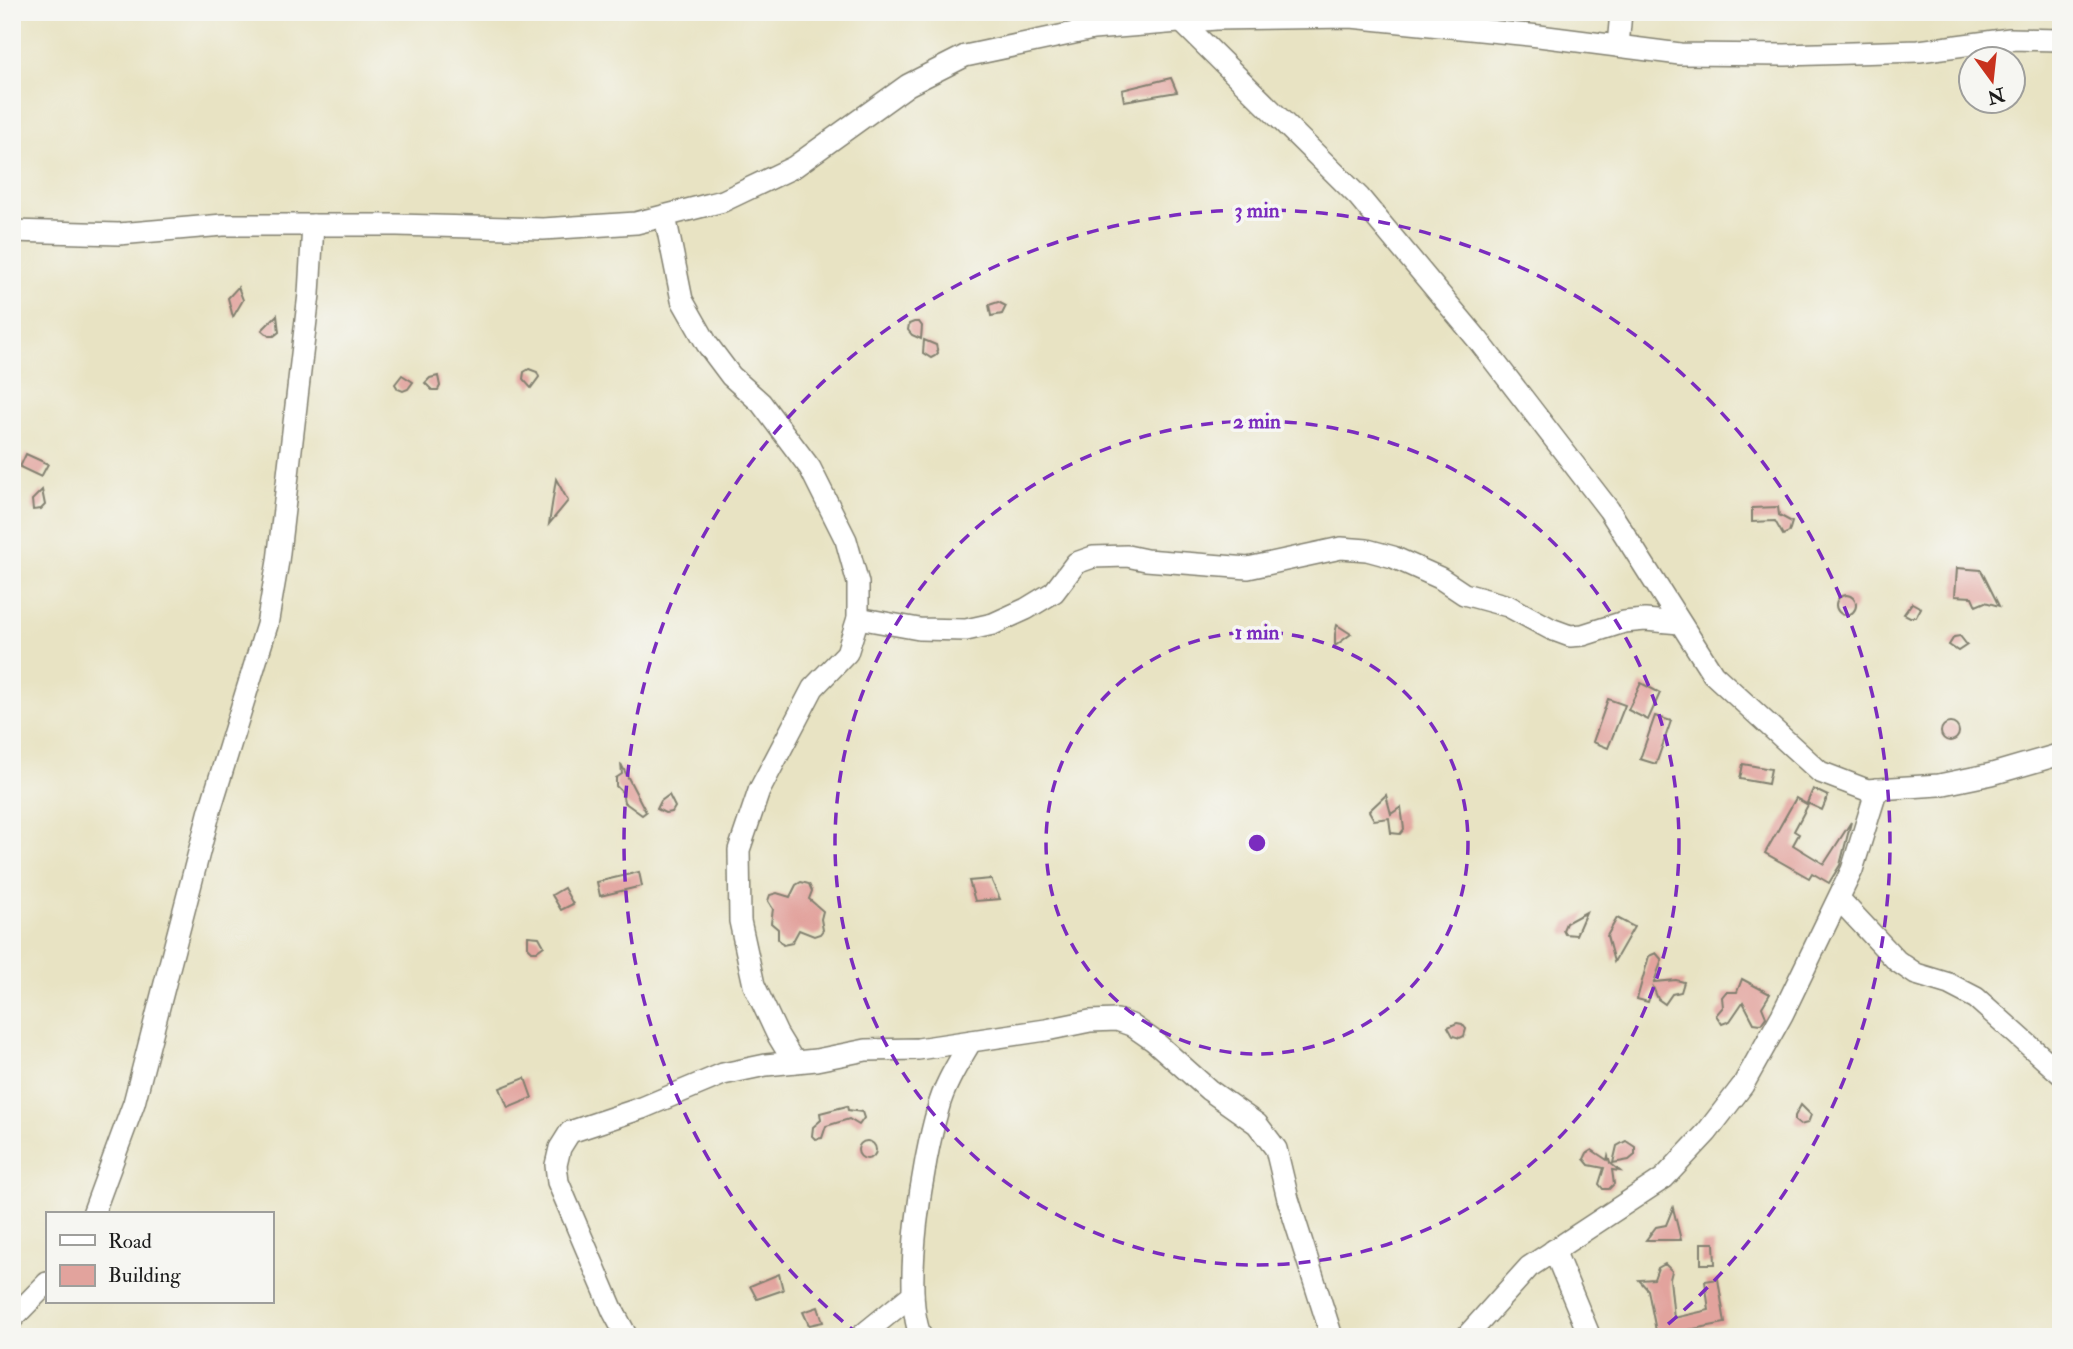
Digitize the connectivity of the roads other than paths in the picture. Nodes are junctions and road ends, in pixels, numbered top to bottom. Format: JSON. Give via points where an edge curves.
{"nodes":[{"id":1,"x":1621,"y":12,"type":"edge"},
{"id":2,"x":1133,"y":19,"type":"edge"},
{"id":3,"x":1182,"y":22,"type":"junction"},
{"id":4,"x":2061,"y":40,"type":"edge"},
{"id":5,"x":1618,"y":47,"type":"junction"},
{"id":6,"x":665,"y":216,"type":"junction"},
{"id":7,"x":313,"y":225,"type":"junction"},
{"id":8,"x":13,"y":238,"type":"edge"},
{"id":9,"x":858,"y":618,"type":"junction"},
{"id":10,"x":1680,"y":623,"type":"junction"},
{"id":11,"x":2061,"y":754,"type":"edge"},
{"id":12,"x":1877,"y":789,"type":"junction"},
{"id":13,"x":1839,"y":898,"type":"junction"},
{"id":14,"x":971,"y":1041,"type":"junction"},
{"id":15,"x":794,"y":1062,"type":"junction"},
{"id":16,"x":2061,"y":1074,"type":"edge"},
{"id":17,"x":94,"y":1212,"type":"edge"},
{"id":18,"x":1554,"y":1250,"type":"junction"},
{"id":19,"x":46,"y":1284,"type":"edge"},
{"id":20,"x":913,"y":1294,"type":"junction"},
{"id":21,"x":12,"y":1319,"type":"edge"},
{"id":22,"x":627,"y":1337,"type":"edge"},
{"id":23,"x":860,"y":1337,"type":"edge"},
{"id":24,"x":921,"y":1337,"type":"edge"},
{"id":25,"x":1332,"y":1337,"type":"edge"},
{"id":26,"x":1466,"y":1337,"type":"edge"},
{"id":27,"x":1590,"y":1337,"type":"edge"}],
"edges":[{"from":1,"to":5,"type":"street"},
{"from":2,"to":3,"type":"street"},
{"from":2,"to":6,"type":"street","via":[[965,57],[908,85],[794,167],[723,201]]},
{"from":3,"to":5,"type":"street","via":[[1351,17]]},
{"from":3,"to":10,"type":"street","via":[[1359,197],[1412,260],[1609,510]]},
{"from":4,"to":5,"type":"street","via":[[2010,39],[1919,51],[1785,55],[1680,54]]},
{"from":6,"to":7,"type":"street","via":[[636,223],[543,229]]},
{"from":6,"to":9,"type":"street","via":[[682,300],[725,368],[761,403],[810,468],[846,540],[858,583]]},
{"from":7,"to":8,"type":"street","via":[[223,225]]},
{"from":7,"to":17,"type":"street","via":[[309,294],[267,625],[210,810],[134,1103]]},
{"from":9,"to":10,"type":"street","via":[[919,629],[967,630],[1026,609],[1054,592],[1076,563],[1093,557],[1248,568],[1341,548],[1393,557],[1464,594],[1508,606],[1570,636],[1635,621]]},
{"from":9,"to":15,"type":"street","via":[[847,653],[813,688],[759,791],[739,850],[740,920],[754,985]]},
{"from":10,"to":12,"type":"street","via":[[1713,674],[1820,772]]},
{"from":11,"to":12,"type":"street","via":[[1939,785]]},
{"from":12,"to":13,"type":"street"},
{"from":13,"to":16,"type":"street","via":[[1898,961],[1916,974],[1976,998]]},
{"from":13,"to":18,"type":"street","via":[[1743,1085],[1707,1132],[1664,1178]]},
{"from":14,"to":15,"type":"street"},
{"from":14,"to":20,"type":"street","via":[[935,1119],[915,1243]]},
{"from":14,"to":25,"type":"street","via":[[1117,1020],[1154,1041],[1209,1090],[1258,1124],[1276,1149]]},
{"from":15,"to":22,"type":"street","via":[[723,1074],[570,1132],[560,1148],[558,1182]]},
{"from":18,"to":26,"type":"street","via":[[1529,1267]]},
{"from":18,"to":27,"type":"street"},
{"from":19,"to":21,"type":"street"},
{"from":20,"to":23,"type":"street"},
{"from":20,"to":24,"type":"street"}]}
